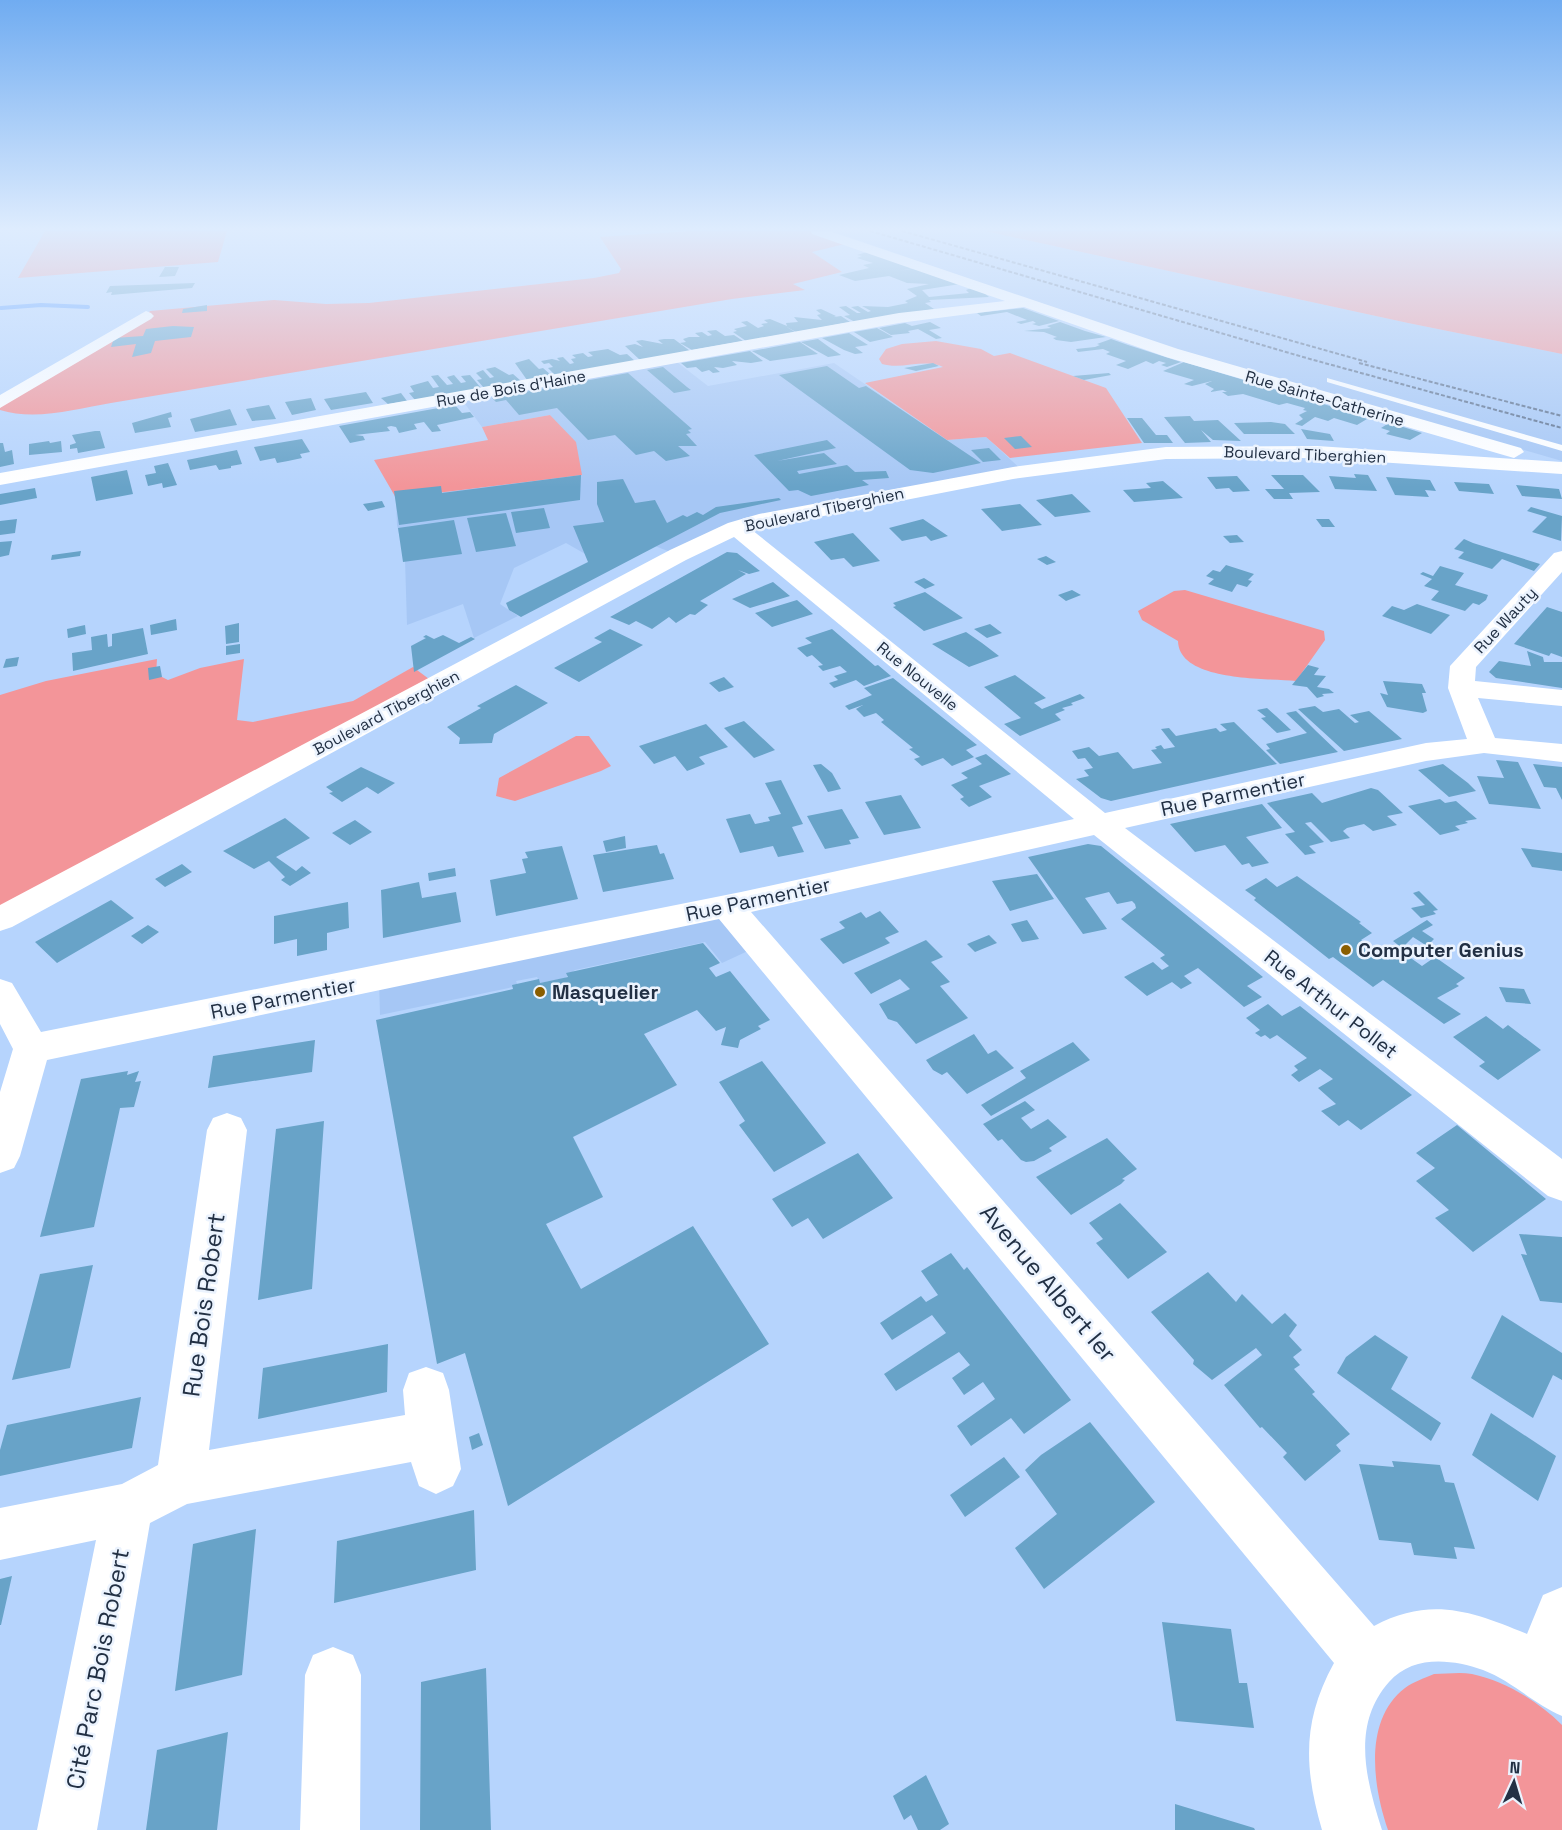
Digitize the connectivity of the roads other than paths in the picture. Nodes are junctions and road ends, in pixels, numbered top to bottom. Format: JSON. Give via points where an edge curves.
{"nodes":[{"id":1,"x":146,"y":316,"type":"dead end"},
{"id":2,"x":912,"y":316,"type":"edge"},
{"id":3,"x":1063,"y":316,"type":"edge"},
{"id":4,"x":1330,"y":380,"type":"dead end"},
{"id":5,"x":0,"y":403,"type":"edge"},
{"id":6,"x":1562,"y":448,"type":"edge"},
{"id":7,"x":1562,"y":467,"type":"edge"},
{"id":8,"x":0,"y":479,"type":"edge"},
{"id":9,"x":736,"y":528,"type":"junction"},
{"id":10,"x":1562,"y":558,"type":"edge"},
{"id":11,"x":1461,"y":688,"type":"junction"},
{"id":12,"x":1562,"y":698,"type":"edge"},
{"id":13,"x":1484,"y":746,"type":"junction"},
{"id":14,"x":1562,"y":753,"type":"edge"},
{"id":15,"x":1100,"y":824,"type":"junction"},
{"id":16,"x":728,"y":906,"type":"junction"},
{"id":17,"x":0,"y":920,"type":"edge"},
{"id":18,"x":0,"y":992,"type":"edge"},
{"id":19,"x":32,"y":1049,"type":"junction"},
{"id":20,"x":227,"y":1130,"type":"dead end"},
{"id":21,"x":0,"y":1156,"type":"edge"},
{"id":22,"x":1562,"y":1183,"type":"edge"},
{"id":23,"x":431,"y":1431,"type":"dead end"},
{"id":24,"x":181,"y":1480,"type":"junction"},
{"id":25,"x":128,"y":1508,"type":"junction"},
{"id":26,"x":0,"y":1534,"type":"edge"},
{"id":27,"x":1562,"y":1614,"type":"edge"},
{"id":28,"x":1368,"y":1661,"type":"junction"},
{"id":29,"x":333,"y":1675,"type":"dead end"},
{"id":30,"x":1551,"y":1679,"type":"edge"},
{"id":31,"x":67,"y":1830,"type":"edge"},
{"id":32,"x":330,"y":1830,"type":"edge"},
{"id":33,"x":1352,"y":1830,"type":"edge"}],
"edges":[{"from":1,"to":5,"type":"street"},
{"from":2,"to":8,"type":"street","name":"Rue de Bois d'Haine"},
{"from":3,"to":7,"type":"street","name":"Rue Sainte-Catherine","via":[[1172,353]]},
{"from":4,"to":6,"type":"lane"},
{"from":7,"to":9,"type":"street","name":"Boulevard Tiberghien","via":[[1317,452],[1159,454],[923,488],[781,515]]},
{"from":9,"to":15,"type":"street","name":"Rue Nouvelle"},
{"from":9,"to":17,"type":"street","name":"Boulevard Tiberghien"},
{"from":10,"to":11,"type":"street","name":"Rue Wauty","via":[[1463,666]]},
{"from":11,"to":12,"type":"street"},
{"from":11,"to":13,"type":"street"},
{"from":13,"to":14,"type":"street","name":"Rue Parmentier"},
{"from":13,"to":15,"type":"street","name":"Rue Parmentier","via":[[1426,752]]},
{"from":15,"to":16,"type":"street","name":"Rue Parmentier"},
{"from":15,"to":22,"type":"street","name":"Rue Arthur Pollet"},
{"from":16,"to":19,"type":"street","name":"Rue Parmentier"},
{"from":16,"to":28,"type":"street","name":"Avenue Albert Ier"},
{"from":18,"to":19,"type":"street"},
{"from":19,"to":21,"type":"street"},
{"from":20,"to":24,"type":"street","name":"Rue Bois Robert"},
{"from":23,"to":24,"type":"street"},
{"from":24,"to":25,"type":"street"},
{"from":25,"to":26,"type":"street"},
{"from":25,"to":31,"type":"street","name":"Cité Parc Bois Robert"},
{"from":27,"to":30,"type":"street"},
{"from":28,"to":30,"type":"street","via":[[1402,1639],[1444,1634],[1491,1644]]},
{"from":28,"to":33,"type":"street","via":[[1347,1693],[1336,1739],[1340,1792]]},
{"from":29,"to":32,"type":"street"}]}
